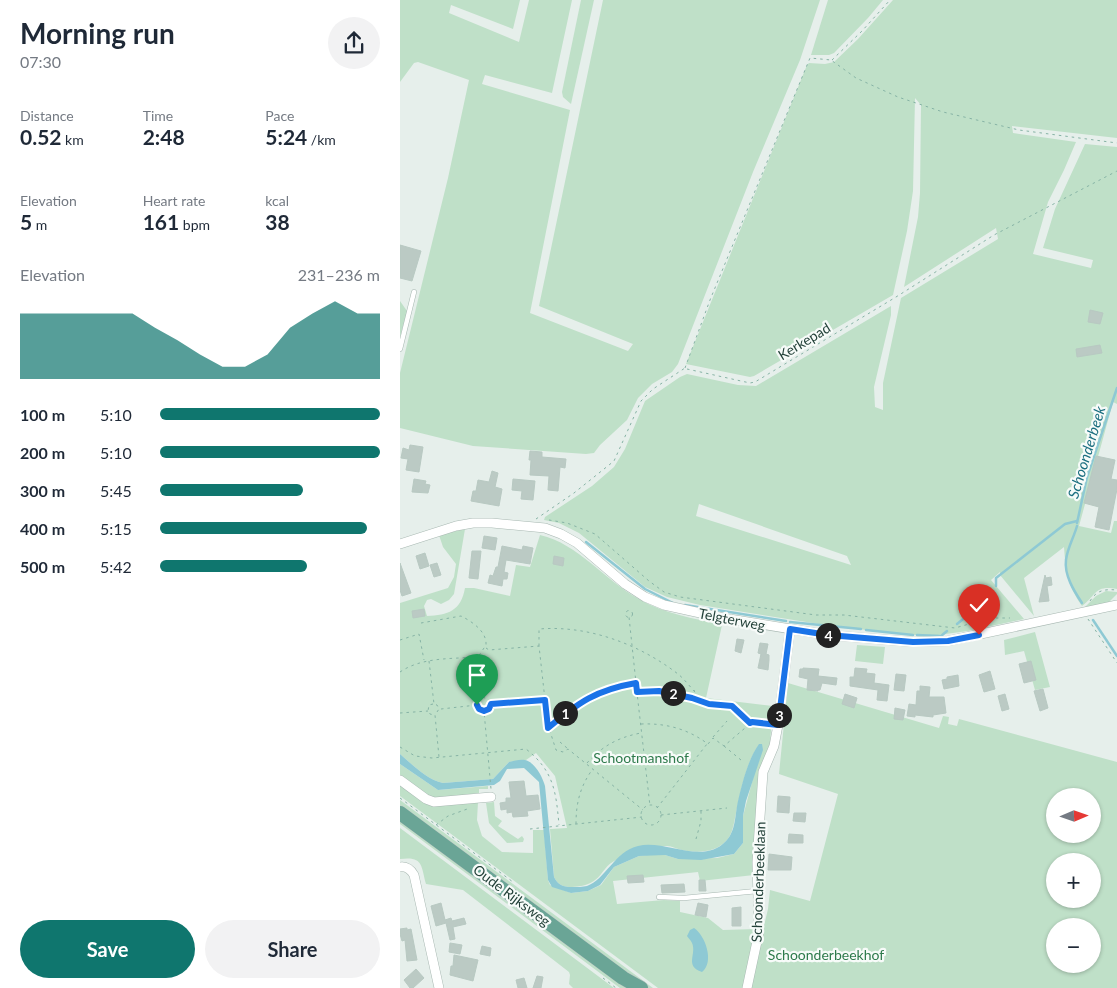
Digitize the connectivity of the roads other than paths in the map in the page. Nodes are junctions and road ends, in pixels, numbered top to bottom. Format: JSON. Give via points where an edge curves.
{"nodes":[{"id":1,"x":414,"y":292,"type":"dead end"},
{"id":2,"x":400,"y":350,"type":"edge"},
{"id":3,"x":400,"y":544,"type":"edge"},
{"id":4,"x":1117,"y":605,"type":"edge"},
{"id":5,"x":790,"y":629,"type":"junction"},
{"id":6,"x":400,"y":780,"type":"edge"},
{"id":7,"x":491,"y":794,"type":"road end"},
{"id":8,"x":400,"y":813,"type":"edge"},
{"id":9,"x":400,"y":867,"type":"edge"},
{"id":10,"x":757,"y":891,"type":"junction"},
{"id":11,"x":660,"y":897,"type":"dead end"},
{"id":12,"x":628,"y":983,"type":"edge"},
{"id":13,"x":439,"y":988,"type":"edge"},
{"id":14,"x":641,"y":988,"type":"edge"},
{"id":15,"x":747,"y":988,"type":"edge"}],
"edges":[{"from":1,"to":2,"type":"lane"},
{"from":3,"to":5,"type":"street","name":"Telgterweg","via":[[473,523],[545,528],[577,543],[625,584],[664,605]]},
{"from":4,"to":5,"type":"street","name":"Telgterweg","via":[[948,641],[913,642]]},
{"from":5,"to":10,"type":"street","name":"Schoonderbeeklaan","via":[[778,725],[774,746],[763,772]]},
{"from":6,"to":7,"type":"street","via":[[434,802]]},
{"from":8,"to":12,"type":"main road","name":"Oude Rijksweg"},
{"from":9,"to":13,"type":"street","via":[[410,869],[414,875]]},
{"from":10,"to":11,"type":"lane"},
{"from":10,"to":15,"type":"street","name":"Schoonderbeeklaan","via":[[759,932]]},
{"from":12,"to":14,"type":"main road","name":"Oude Rijksweg"}]}
